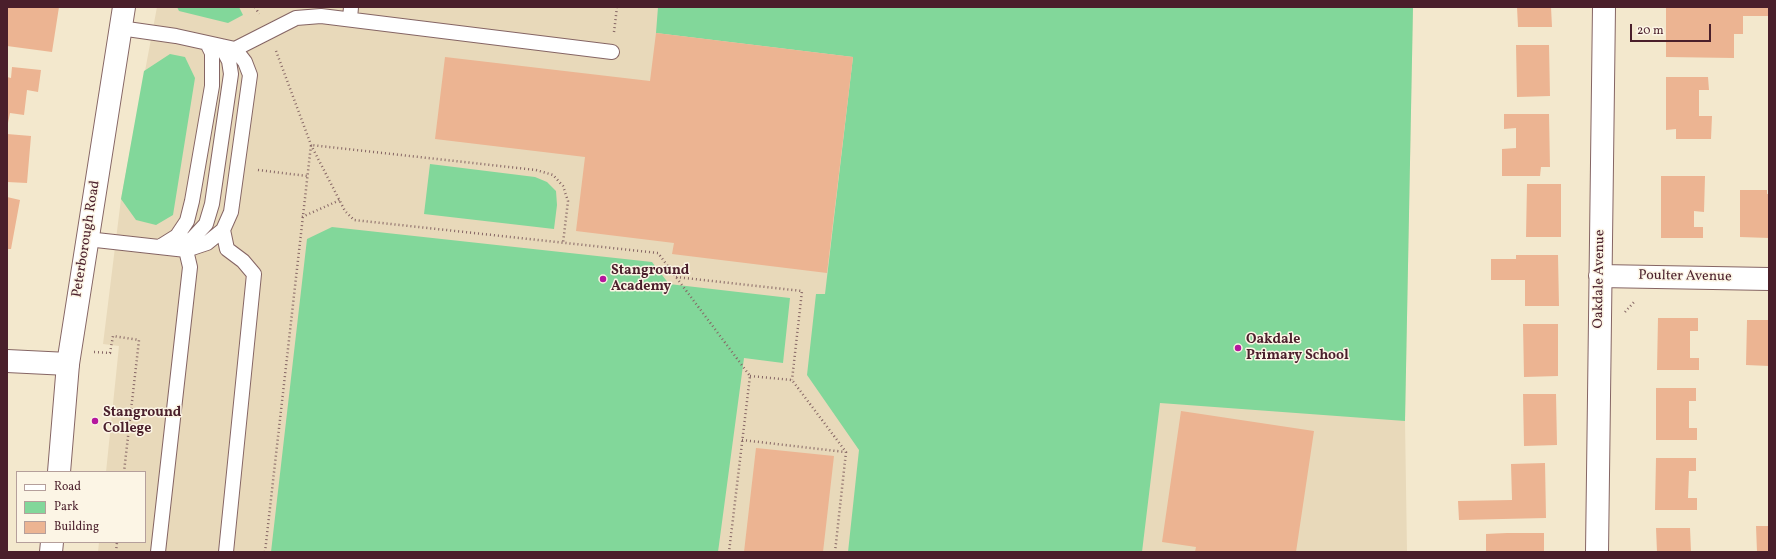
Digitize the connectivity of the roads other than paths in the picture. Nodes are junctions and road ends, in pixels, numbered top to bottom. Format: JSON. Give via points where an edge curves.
{"nodes":[{"id":1,"x":124,"y":7,"type":"edge"},
{"id":2,"x":1604,"y":7,"type":"edge"},
{"id":3,"x":350,"y":13,"type":"edge"},
{"id":4,"x":120,"y":28,"type":"junction"},
{"id":5,"x":207,"y":42,"type":"junction"},
{"id":6,"x":221,"y":46,"type":"junction"},
{"id":7,"x":235,"y":49,"type":"junction"},
{"id":8,"x":612,"y":52,"type":"dead end"},
{"id":9,"x":223,"y":230,"type":"junction"},
{"id":10,"x":87,"y":239,"type":"junction"},
{"id":11,"x":161,"y":246,"type":"junction"},
{"id":12,"x":182,"y":249,"type":"junction"},
{"id":13,"x":1600,"y":276,"type":"junction"},
{"id":14,"x":1769,"y":280,"type":"edge"},
{"id":15,"x":70,"y":357,"type":"junction"},
{"id":16,"x":7,"y":361,"type":"edge"},
{"id":17,"x":59,"y":471,"type":"edge"},
{"id":18,"x":158,"y":552,"type":"edge"},
{"id":19,"x":226,"y":552,"type":"edge"},
{"id":20,"x":1597,"y":552,"type":"edge"}],
"edges":[{"from":1,"to":4,"type":"street","name":"Peterborough Road"},
{"from":2,"to":13,"type":"street","name":"Oakdale Avenue"},
{"from":3,"to":7,"type":"lane","via":[[296,18]]},
{"from":3,"to":8,"type":"lane"},
{"from":4,"to":5,"type":"lane"},
{"from":4,"to":10,"type":"street","name":"Peterborough Road"},
{"from":5,"to":6,"type":"lane"},
{"from":5,"to":11,"type":"lane","via":[[212,53],[212,86],[192,201],[187,221],[177,236]]},
{"from":6,"to":7,"type":"lane"},
{"from":6,"to":12,"type":"lane","via":[[229,61],[231,74],[212,204],[206,224]]},
{"from":7,"to":9,"type":"lane","via":[[245,62],[250,75],[231,212]]},
{"from":9,"to":12,"type":"lane","via":[[207,243]]},
{"from":9,"to":19,"type":"lane","via":[[227,249],[243,261],[254,274]]},
{"from":10,"to":11,"type":"lane"},
{"from":10,"to":15,"type":"street","name":"Peterborough Road"},
{"from":11,"to":12,"type":"lane"},
{"from":12,"to":18,"type":"lane","via":[[190,267]]},
{"from":13,"to":14,"type":"street","name":"Poulter Avenue"},
{"from":13,"to":20,"type":"street","name":"Oakdale Avenue"},
{"from":15,"to":16,"type":"street"},
{"from":15,"to":17,"type":"street","name":"Peterborough Road"}]}
